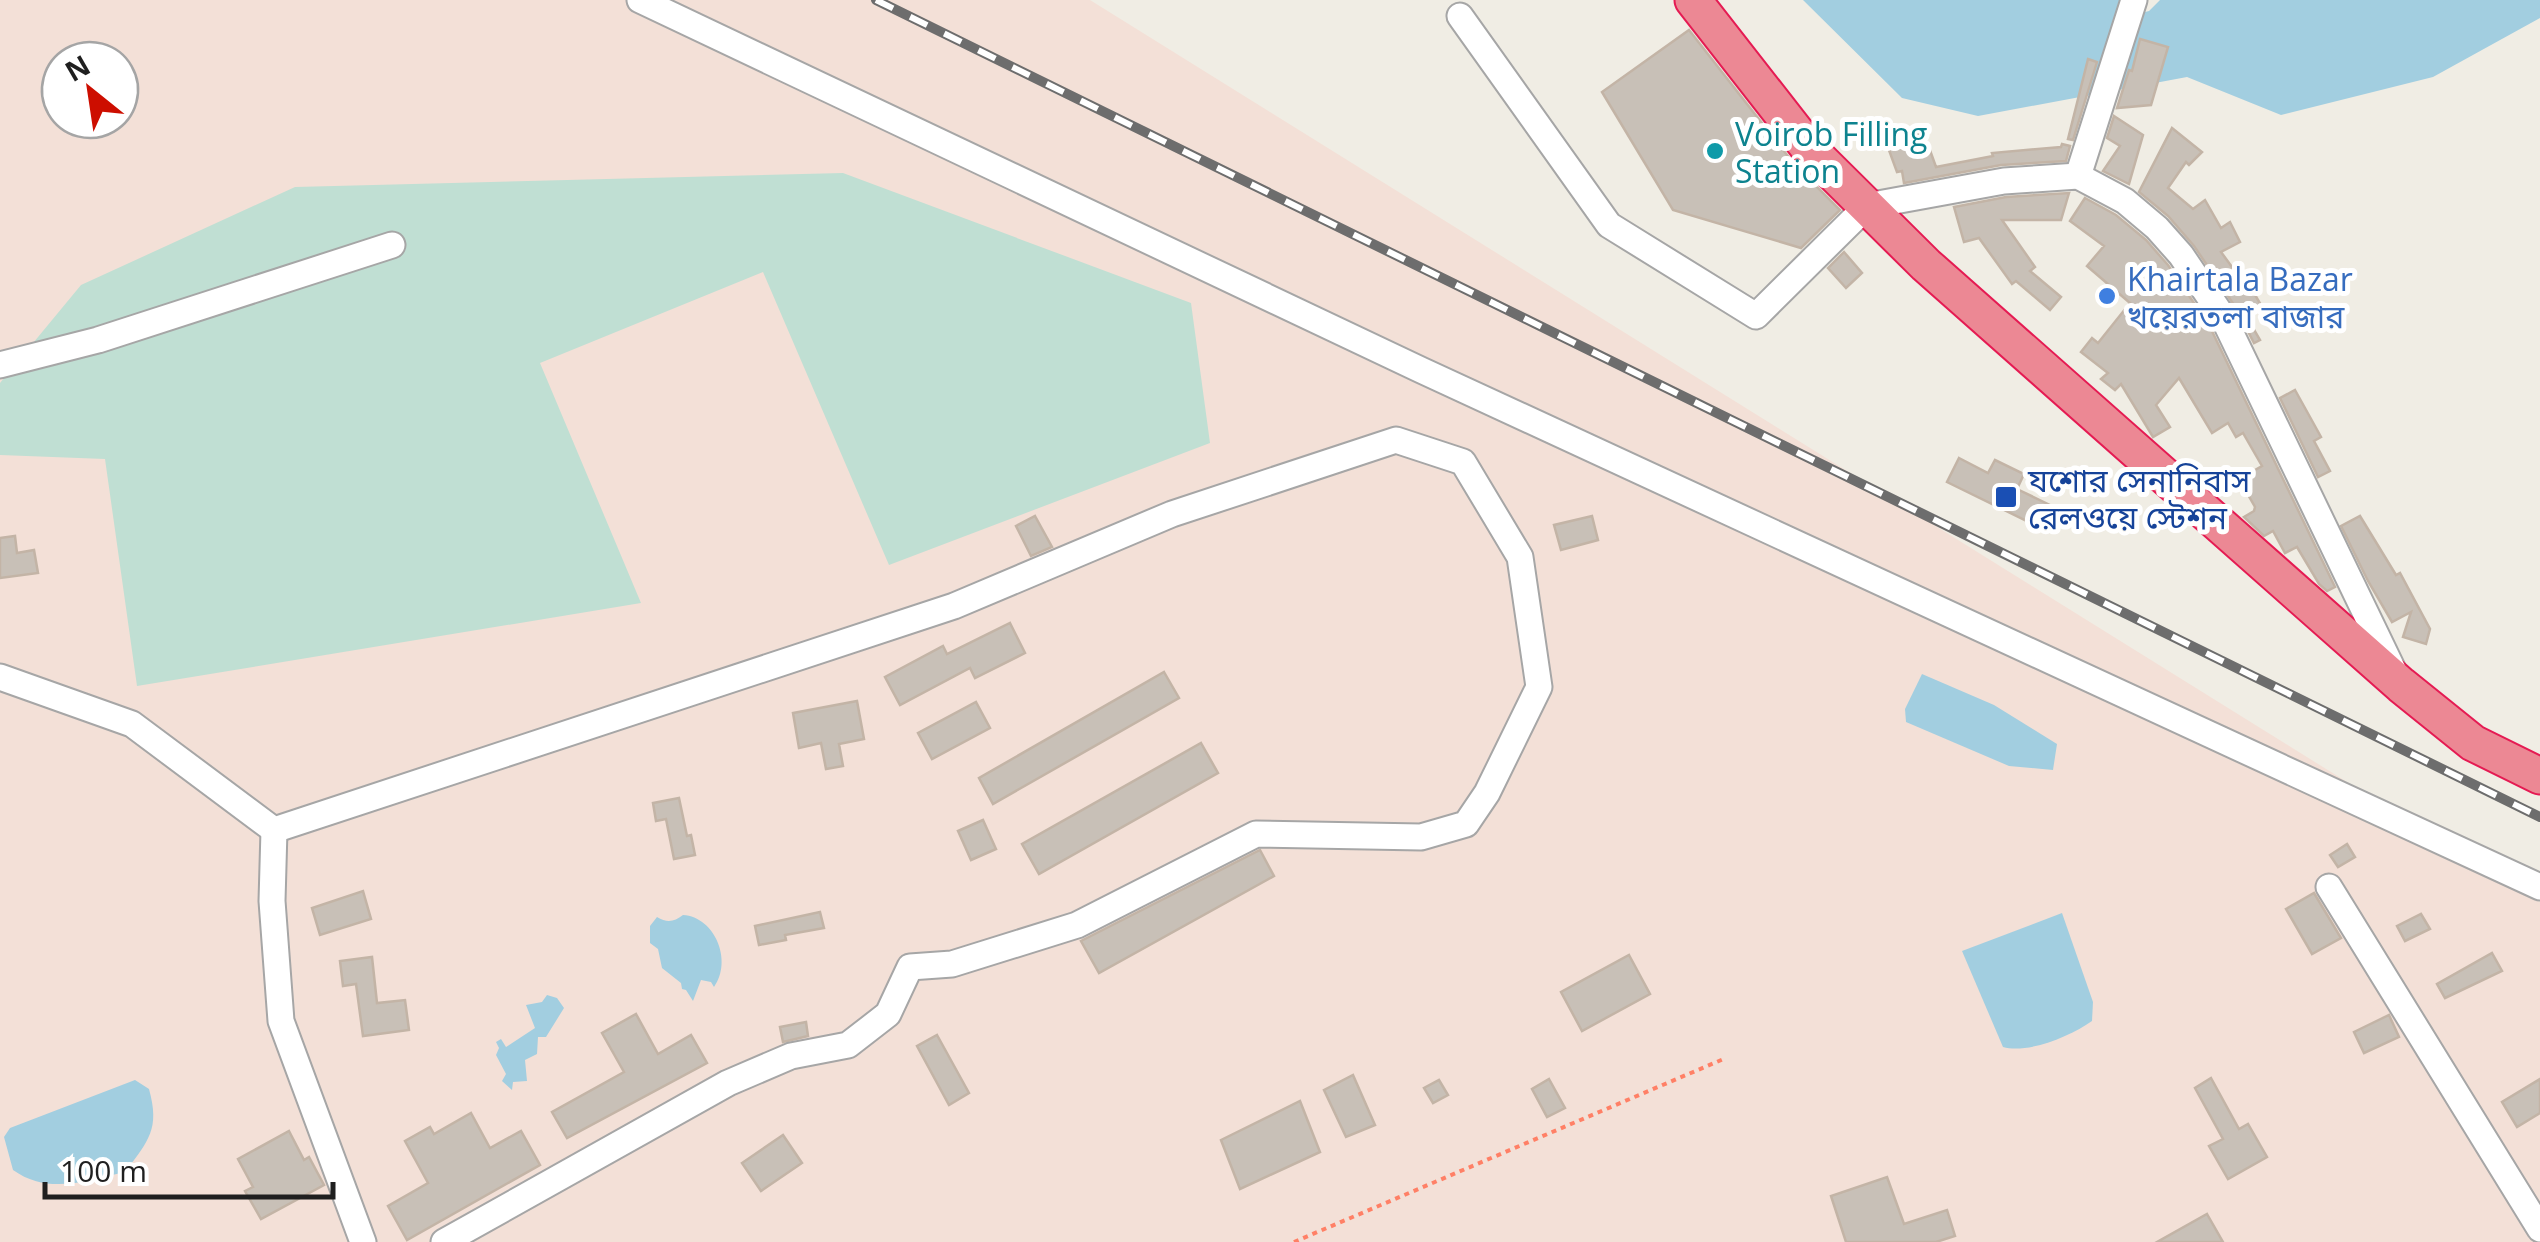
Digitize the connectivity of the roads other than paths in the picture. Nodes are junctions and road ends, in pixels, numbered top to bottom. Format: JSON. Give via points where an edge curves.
{"nodes":[{"id":1,"x":640,"y":0,"type":"edge"},
{"id":2,"x":1693,"y":0,"type":"edge"},
{"id":3,"x":2134,"y":0,"type":"edge"},
{"id":4,"x":1460,"y":16,"type":"dead end"},
{"id":5,"x":2078,"y":176,"type":"junction"},
{"id":6,"x":1868,"y":206,"type":"junction"},
{"id":7,"x":392,"y":245,"type":"dead end"},
{"id":8,"x":0,"y":366,"type":"edge"},
{"id":9,"x":0,"y":676,"type":"edge"},
{"id":10,"x":2401,"y":685,"type":"junction"},
{"id":11,"x":2540,"y":776,"type":"edge"},
{"id":12,"x":274,"y":830,"type":"junction"},
{"id":13,"x":2329,"y":887,"type":"dead end"},
{"id":14,"x":2540,"y":887,"type":"edge"},
{"id":15,"x":2540,"y":1230,"type":"edge"},
{"id":16,"x":363,"y":1242,"type":"edge"},
{"id":17,"x":444,"y":1242,"type":"edge"}],
"edges":[{"from":1,"to":14,"type":"street"},
{"from":2,"to":6,"type":"highway","via":[[1811,151]]},
{"from":3,"to":5,"type":"street"},
{"from":4,"to":6,"type":"street","via":[[1610,226],[1756,316]]},
{"from":5,"to":6,"type":"street","via":[[2004,180]]},
{"from":5,"to":10,"type":"street","via":[[2157,228],[2223,317]]},
{"from":6,"to":10,"type":"highway"},
{"from":7,"to":8,"type":"street"},
{"from":9,"to":12,"type":"street","via":[[132,724]]},
{"from":10,"to":11,"type":"highway","via":[[2473,743]]},
{"from":12,"to":16,"type":"street","via":[[280,1021]]},
{"from":12,"to":17,"type":"street","via":[[954,606],[1172,514],[1396,440],[1463,462],[1520,557],[1539,687],[1466,824],[1421,837],[1256,834],[1077,925],[952,964],[910,966],[888,1014],[848,1044],[791,1056],[728,1083]]},
{"from":13,"to":15,"type":"street"}]}
